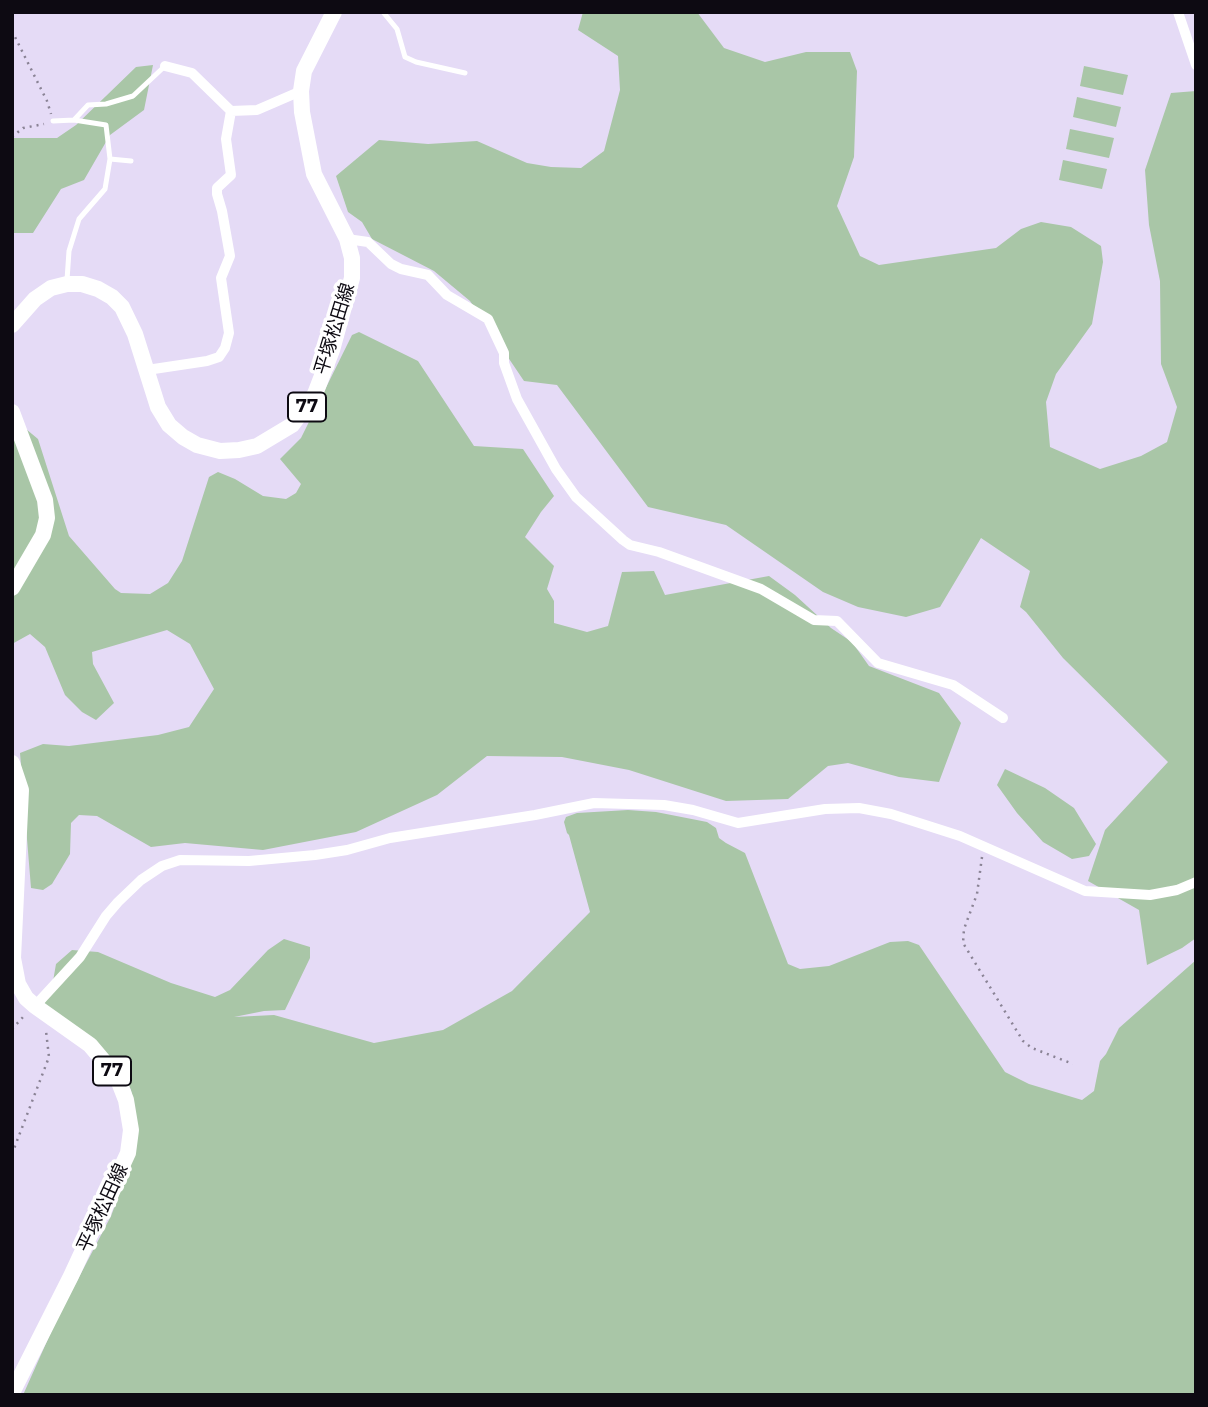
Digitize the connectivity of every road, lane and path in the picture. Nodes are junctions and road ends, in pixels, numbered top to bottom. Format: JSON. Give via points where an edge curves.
{"nodes":[{"id":1,"x":334,"y":12,"type":"edge"},
{"id":2,"x":383,"y":12,"type":"edge"},
{"id":3,"x":1178,"y":12,"type":"edge"},
{"id":4,"x":12,"y":31,"type":"edge"},
{"id":5,"x":1196,"y":65,"type":"edge"},
{"id":6,"x":165,"y":66,"type":"joint"},
{"id":7,"x":465,"y":73,"type":"dead end"},
{"id":8,"x":301,"y":91,"type":"junction"},
{"id":9,"x":231,"y":111,"type":"junction"},
{"id":10,"x":74,"y":120,"type":"junction"},
{"id":11,"x":53,"y":121,"type":"junction"},
{"id":12,"x":12,"y":137,"type":"edge"},
{"id":13,"x":110,"y":159,"type":"junction"},
{"id":14,"x":131,"y":161,"type":"dead end"},
{"id":15,"x":347,"y":239,"type":"junction"},
{"id":16,"x":67,"y":284,"type":"junction"},
{"id":17,"x":14,"y":319,"type":"edge"},
{"id":18,"x":147,"y":370,"type":"junction"},
{"id":19,"x":12,"y":411,"type":"edge"},
{"id":20,"x":12,"y":588,"type":"edge"},
{"id":21,"x":1003,"y":718,"type":"dead end"},
{"id":22,"x":12,"y":763,"type":"edge"},
{"id":23,"x":983,"y":845,"type":"junction"},
{"id":24,"x":1196,"y":882,"type":"edge"},
{"id":25,"x":38,"y":1007,"type":"junction"},
{"id":26,"x":12,"y":1029,"type":"edge"},
{"id":27,"x":1073,"y":1064,"type":"dead end"},
{"id":28,"x":12,"y":1154,"type":"edge"},
{"id":29,"x":12,"y":1393,"type":"edge"}],
"edges":[{"from":1,"to":8,"type":"main road","name":"平塚松田線","number":"77","via":[[304,71]]},
{"from":2,"to":7,"type":"lane","via":[[397,29],[405,57]]},
{"from":3,"to":5,"type":"street"},
{"from":4,"to":11,"type":"path"},
{"from":6,"to":9,"type":"street","via":[[192,73]]},
{"from":6,"to":10,"type":"lane","via":[[133,96],[88,105]]},
{"from":8,"to":9,"type":"street","via":[[257,110]]},
{"from":8,"to":15,"type":"main road","name":"平塚松田線","number":"77","via":[[314,174]]},
{"from":9,"to":18,"type":"street","via":[[226,139],[231,175],[216,194],[230,256],[221,278],[229,333],[225,348],[219,357],[207,361]]},
{"from":10,"to":11,"type":"lane"},
{"from":10,"to":13,"type":"lane","via":[[106,125]]},
{"from":11,"to":12,"type":"path","via":[[23,128]]},
{"from":13,"to":14,"type":"lane"},
{"from":13,"to":16,"type":"lane","via":[[105,189],[79,219],[69,251]]},
{"from":15,"to":18,"type":"main road","name":"平塚松田線","number":"77","via":[[352,278],[332,349],[315,394],[292,425],[276,436],[239,450],[197,445],[169,425]]},
{"from":15,"to":21,"type":"street","via":[[368,242],[391,264],[428,275],[447,295],[488,319],[517,399],[556,469],[576,497],[623,540],[761,589],[814,620],[838,621],[878,663],[953,685]]},
{"from":16,"to":17,"type":"main road","via":[[51,288]]},
{"from":16,"to":18,"type":"main road","name":"平塚松田線","number":"77","via":[[98,289],[122,307]]},
{"from":19,"to":20,"type":"main road","via":[[47,518],[43,535]]},
{"from":22,"to":25,"type":"main road","name":"平塚松田線","number":"77","via":[[21,790],[13,958],[18,984]]},
{"from":23,"to":24,"type":"street","via":[[1085,891],[1150,895]]},
{"from":23,"to":25,"type":"street","via":[[859,808],[738,823],[664,805],[594,803],[315,855],[249,861],[180,860],[141,880],[118,902]]},
{"from":23,"to":27,"type":"path","via":[[977,894],[963,943],[1023,1041]]},
{"from":25,"to":26,"type":"path"},
{"from":25,"to":28,"type":"path","via":[[49,1057]]},
{"from":25,"to":29,"type":"main road","name":"平塚松田線","number":"77","via":[[90,1045],[117,1077],[131,1130],[128,1153]]}]}
